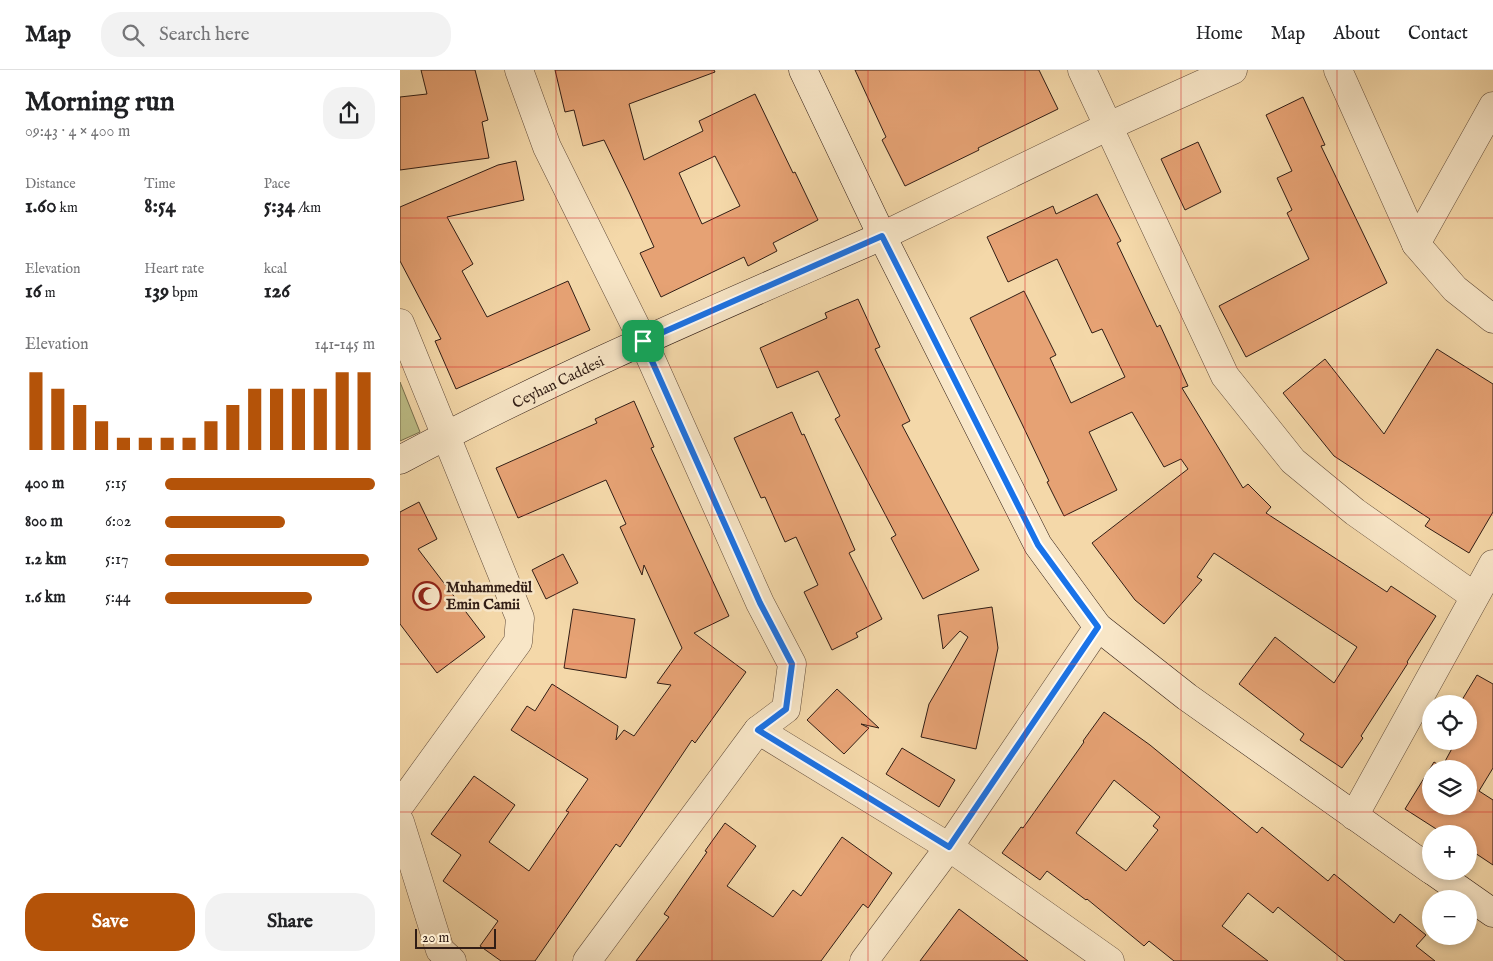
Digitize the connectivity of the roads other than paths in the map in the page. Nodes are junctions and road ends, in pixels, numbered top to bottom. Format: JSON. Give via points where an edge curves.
{"nodes":[{"id":1,"x":519,"y":70,"type":"edge"},
{"id":2,"x":803,"y":70,"type":"edge"},
{"id":3,"x":1082,"y":70,"type":"edge"},
{"id":4,"x":1233,"y":70,"type":"edge"},
{"id":5,"x":1338,"y":70,"type":"edge"},
{"id":6,"x":1493,"y":106,"type":"edge"},
{"id":7,"x":1109,"y":126,"type":"junction"},
{"id":8,"x":882,"y":236,"type":"junction"},
{"id":9,"x":1416,"y":244,"type":"junction"},
{"id":10,"x":1493,"y":319,"type":"edge"},
{"id":11,"x":400,"y":323,"type":"edge"},
{"id":12,"x":643,"y":341,"type":"junction"},
{"id":13,"x":446,"y":435,"type":"junction"},
{"id":14,"x":400,"y":460,"type":"edge"},
{"id":15,"x":1493,"y":564,"type":"edge"},
{"id":16,"x":1474,"y":596,"type":"junction"},
{"id":17,"x":1098,"y":627,"type":"junction"},
{"id":18,"x":758,"y":730,"type":"junction"},
{"id":19,"x":400,"y":805,"type":"edge"},
{"id":20,"x":1354,"y":816,"type":"junction"},
{"id":21,"x":400,"y":822,"type":"edge"},
{"id":22,"x":949,"y":847,"type":"junction"},
{"id":23,"x":1422,"y":863,"type":"edge"},
{"id":24,"x":1446,"y":880,"type":"edge"},
{"id":25,"x":1493,"y":913,"type":"edge"},
{"id":26,"x":452,"y":961,"type":"edge"},
{"id":27,"x":587,"y":961,"type":"edge"},
{"id":28,"x":864,"y":961,"type":"edge"},
{"id":29,"x":1110,"y":961,"type":"edge"}],
"edges":[{"from":1,"to":12,"type":"street","via":[[547,147]]},
{"from":2,"to":8,"type":"street"},
{"from":3,"to":7,"type":"street"},
{"from":4,"to":7,"type":"street","name":"Ceyhan Caddesi"},
{"from":5,"to":9,"type":"street"},
{"from":6,"to":9,"type":"street"},
{"from":7,"to":8,"type":"street","name":"Ceyhan Caddesi"},
{"from":7,"to":16,"type":"street","via":[[1225,376],[1293,462],[1356,512]]},
{"from":8,"to":12,"type":"street","name":"Ceyhan Caddesi"},
{"from":8,"to":17,"type":"street","via":[[1038,545]]},
{"from":9,"to":10,"type":"street","via":[[1455,290]]},
{"from":11,"to":13,"type":"street"},
{"from":12,"to":13,"type":"street","name":"Ceyhan Caddesi"},
{"from":12,"to":18,"type":"street","via":[[760,603],[792,664],[786,709]]},
{"from":13,"to":14,"type":"street","name":"Ceyhan Caddesi"},
{"from":13,"to":19,"type":"street","via":[[520,618],[518,642]]},
{"from":15,"to":16,"type":"street"},
{"from":16,"to":20,"type":"street"},
{"from":17,"to":20,"type":"street","via":[[1187,697]]},
{"from":17,"to":22,"type":"street"},
{"from":18,"to":22,"type":"street"},
{"from":18,"to":27,"type":"street"},
{"from":20,"to":23,"type":"street"},
{"from":21,"to":26,"type":"street","via":[[440,950]]},
{"from":22,"to":28,"type":"street"},
{"from":22,"to":29,"type":"street"},
{"from":24,"to":25,"type":"street"}]}
